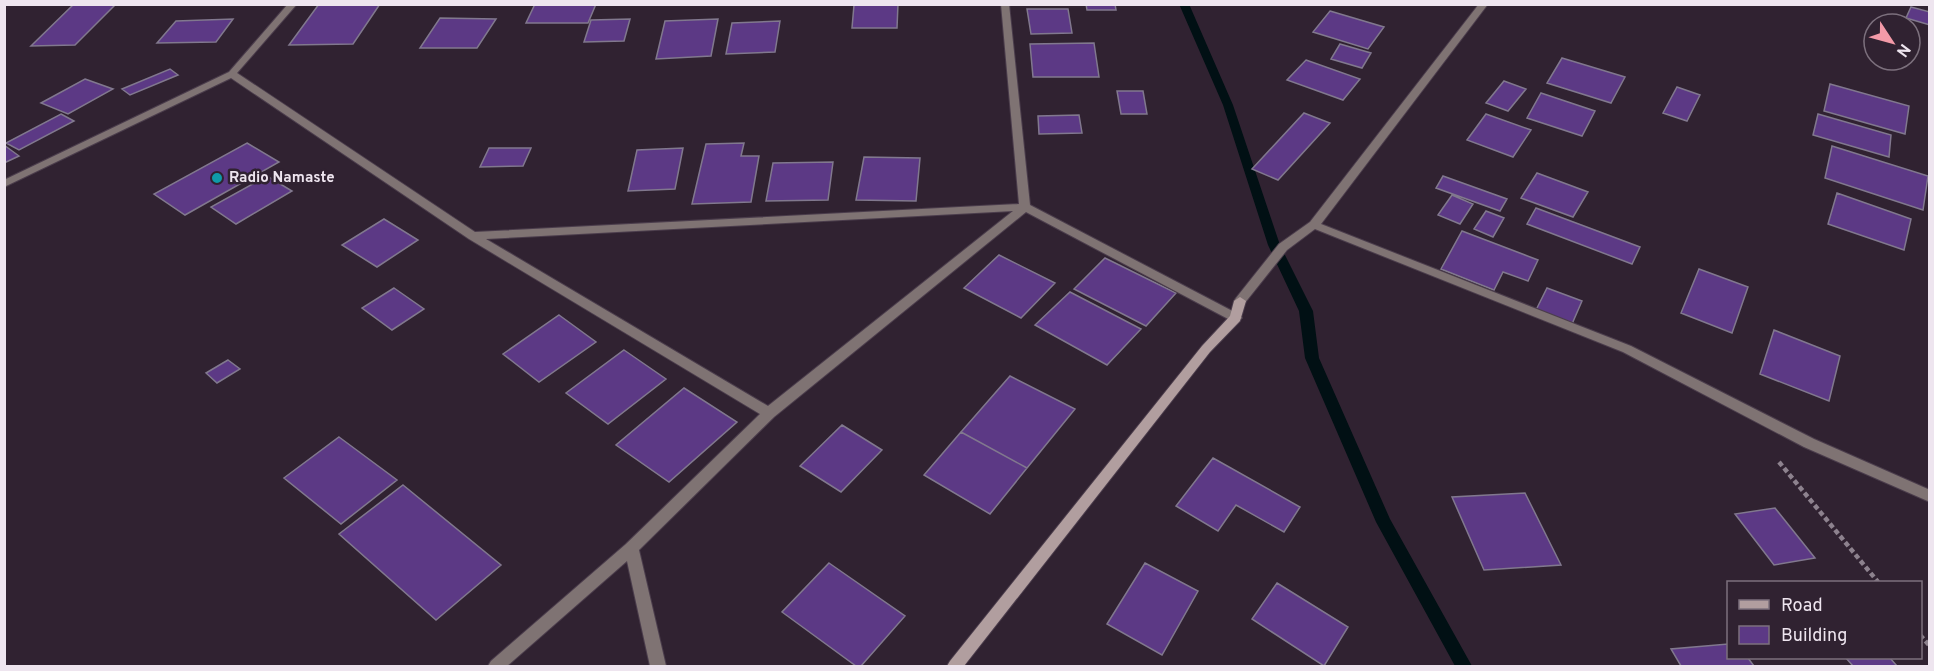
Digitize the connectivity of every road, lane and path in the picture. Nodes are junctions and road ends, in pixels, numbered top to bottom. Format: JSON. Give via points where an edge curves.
{"nodes":[{"id":1,"x":292,"y":4,"type":"edge"},
{"id":2,"x":1005,"y":4,"type":"edge"},
{"id":3,"x":1484,"y":4,"type":"edge"},
{"id":4,"x":232,"y":74,"type":"junction"},
{"id":5,"x":4,"y":184,"type":"edge"},
{"id":6,"x":1025,"y":207,"type":"junction"},
{"id":7,"x":1314,"y":225,"type":"junction"},
{"id":8,"x":473,"y":236,"type":"junction"},
{"id":9,"x":1240,"y":301,"type":"joint"},
{"id":10,"x":1236,"y":318,"type":"junction"},
{"id":11,"x":769,"y":413,"type":"junction"},
{"id":12,"x":1776,"y":458,"type":"dead end"},
{"id":13,"x":1929,"y":496,"type":"edge"},
{"id":14,"x":632,"y":548,"type":"junction"},
{"id":15,"x":1877,"y":581,"type":"edge"},
{"id":16,"x":496,"y":666,"type":"edge"},
{"id":17,"x":658,"y":666,"type":"edge"},
{"id":18,"x":955,"y":666,"type":"edge"}],
"edges":[{"from":1,"to":4,"type":"street"},
{"from":2,"to":6,"type":"street"},
{"from":3,"to":7,"type":"street"},
{"from":4,"to":5,"type":"street"},
{"from":4,"to":8,"type":"street"},
{"from":6,"to":8,"type":"street"},
{"from":6,"to":10,"type":"street"},
{"from":6,"to":11,"type":"street"},
{"from":7,"to":9,"type":"street","via":[[1283,247]]},
{"from":7,"to":13,"type":"street","via":[[1627,349],[1809,443]]},
{"from":8,"to":11,"type":"street"},
{"from":9,"to":10,"type":"street"},
{"from":10,"to":18,"type":"street","via":[[1206,349]]},
{"from":11,"to":14,"type":"street"},
{"from":12,"to":15,"type":"path"},
{"from":14,"to":16,"type":"street"},
{"from":14,"to":17,"type":"street"}]}
